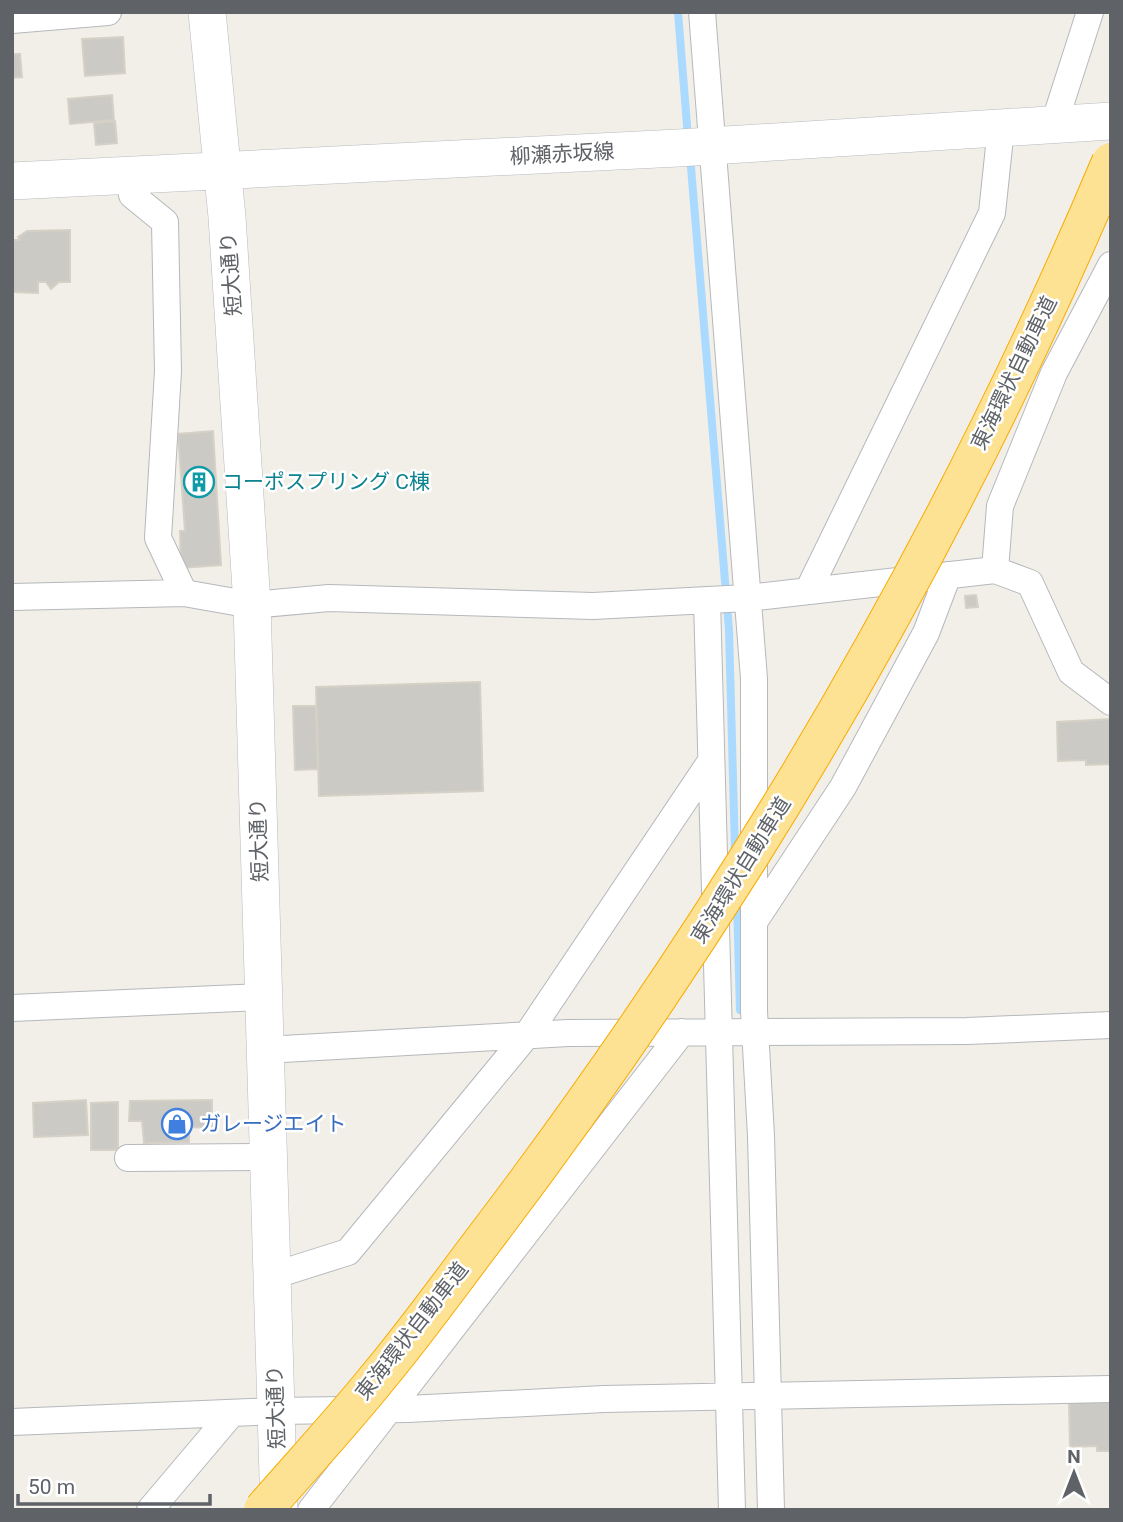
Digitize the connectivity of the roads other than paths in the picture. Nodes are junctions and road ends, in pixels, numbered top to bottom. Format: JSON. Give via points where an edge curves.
{"nodes":[{"id":1,"x":108,"y":12,"type":"edge"},
{"id":2,"x":206,"y":12,"type":"edge"},
{"id":3,"x":702,"y":12,"type":"edge"},
{"id":4,"x":1090,"y":12,"type":"edge"},
{"id":5,"x":12,"y":20,"type":"edge"},
{"id":6,"x":1111,"y":121,"type":"edge"},
{"id":7,"x":1054,"y":124,"type":"junction"},
{"id":8,"x":1001,"y":128,"type":"junction"},
{"id":9,"x":697,"y":147,"type":"junction"},
{"id":10,"x":1111,"y":162,"type":"edge"},
{"id":11,"x":223,"y":172,"type":"junction"},
{"id":12,"x":128,"y":176,"type":"junction"},
{"id":13,"x":12,"y":181,"type":"edge"},
{"id":14,"x":1111,"y":265,"type":"edge"},
{"id":15,"x":995,"y":570,"type":"junction"},
{"id":16,"x":948,"y":575,"type":"junction"},
{"id":17,"x":808,"y":591,"type":"junction"},
{"id":18,"x":184,"y":593,"type":"junction"},
{"id":19,"x":12,"y":597,"type":"edge"},
{"id":20,"x":727,"y":599,"type":"junction"},
{"id":21,"x":252,"y":605,"type":"junction"},
{"id":22,"x":1111,"y":702,"type":"edge"},
{"id":23,"x":711,"y":761,"type":"junction"},
{"id":24,"x":754,"y":922,"type":"junction"},
{"id":25,"x":263,"y":997,"type":"junction"},
{"id":26,"x":12,"y":1009,"type":"edge"},
{"id":27,"x":1111,"y":1025,"type":"edge"},
{"id":28,"x":720,"y":1031,"type":"junction"},
{"id":29,"x":755,"y":1031,"type":"junction"},
{"id":30,"x":682,"y":1032,"type":"junction"},
{"id":31,"x":527,"y":1035,"type":"junction"},
{"id":32,"x":265,"y":1050,"type":"junction"},
{"id":33,"x":268,"y":1157,"type":"junction"},
{"id":34,"x":128,"y":1158,"type":"dead end"},
{"id":35,"x":272,"y":1276,"type":"junction"},
{"id":36,"x":1111,"y":1389,"type":"edge"},
{"id":37,"x":749,"y":1396,"type":"junction"},
{"id":38,"x":389,"y":1409,"type":"junction"},
{"id":39,"x":277,"y":1411,"type":"junction"},
{"id":40,"x":232,"y":1413,"type":"junction"},
{"id":41,"x":12,"y":1422,"type":"edge"},
{"id":42,"x":150,"y":1510,"type":"edge"},
{"id":43,"x":263,"y":1510,"type":"edge"},
{"id":44,"x":279,"y":1510,"type":"edge"},
{"id":45,"x":311,"y":1510,"type":"edge"},
{"id":46,"x":732,"y":1510,"type":"edge"},
{"id":47,"x":771,"y":1510,"type":"edge"}],
"edges":[{"from":1,"to":5,"type":"street"},
{"from":2,"to":11,"type":"street","name":"短大通り"},
{"from":3,"to":9,"type":"street"},
{"from":4,"to":7,"type":"street"},
{"from":6,"to":7,"type":"street","name":"柳瀬赤坂線"},
{"from":7,"to":8,"type":"street","name":"柳瀬赤坂線"},
{"from":8,"to":9,"type":"street","name":"柳瀬赤坂線"},
{"from":8,"to":17,"type":"street","via":[[992,214]]},
{"from":9,"to":11,"type":"street","name":"柳瀬赤坂線"},
{"from":9,"to":20,"type":"street"},
{"from":10,"to":43,"type":"highway","name":"東海環状自動車道","bridge":true,"via":[[993,418],[899,601],[803,772],[689,954],[558,1143],[397,1353]]},
{"from":11,"to":12,"type":"street","name":"柳瀬赤坂線"},
{"from":11,"to":21,"type":"street","name":"短大通り"},
{"from":12,"to":13,"type":"street","name":"柳瀬赤坂線"},
{"from":12,"to":18,"type":"street","via":[[132,195],[165,222],[168,372],[158,538]]},
{"from":14,"to":15,"type":"street","via":[[1054,373],[1000,506]]},
{"from":15,"to":16,"type":"street"},
{"from":15,"to":22,"type":"street","via":[[1030,583],[1071,672]]},
{"from":16,"to":17,"type":"street"},
{"from":16,"to":24,"type":"street","via":[[926,633],[842,787]]},
{"from":17,"to":20,"type":"street"},
{"from":18,"to":19,"type":"street"},
{"from":18,"to":21,"type":"street"},
{"from":20,"to":21,"type":"street","via":[[593,606],[330,598]]},
{"from":20,"to":23,"type":"street"},
{"from":20,"to":24,"type":"street","via":[[754,679]]},
{"from":21,"to":25,"type":"street","name":"短大通り"},
{"from":23,"to":28,"type":"street"},
{"from":23,"to":31,"type":"street"},
{"from":24,"to":29,"type":"street"},
{"from":25,"to":26,"type":"street"},
{"from":25,"to":32,"type":"street","name":"短大通り"},
{"from":27,"to":29,"type":"street","via":[[967,1031]]},
{"from":28,"to":29,"type":"street"},
{"from":28,"to":30,"type":"street"},
{"from":28,"to":37,"type":"street"},
{"from":29,"to":37,"type":"street","via":[[761,1150]]},
{"from":30,"to":31,"type":"street"},
{"from":30,"to":38,"type":"street"},
{"from":31,"to":32,"type":"street"},
{"from":31,"to":35,"type":"street","via":[[348,1252]]},
{"from":32,"to":33,"type":"street","name":"短大通り"},
{"from":33,"to":34,"type":"street"},
{"from":33,"to":35,"type":"street","name":"短大通り"},
{"from":35,"to":39,"type":"street","name":"短大通り"},
{"from":36,"to":37,"type":"street"},
{"from":37,"to":38,"type":"street"},
{"from":37,"to":46,"type":"street"},
{"from":37,"to":47,"type":"street"},
{"from":38,"to":39,"type":"street"},
{"from":38,"to":45,"type":"street"},
{"from":39,"to":40,"type":"street"},
{"from":39,"to":44,"type":"street","name":"短大通り"},
{"from":40,"to":41,"type":"street"},
{"from":40,"to":42,"type":"street"}]}
